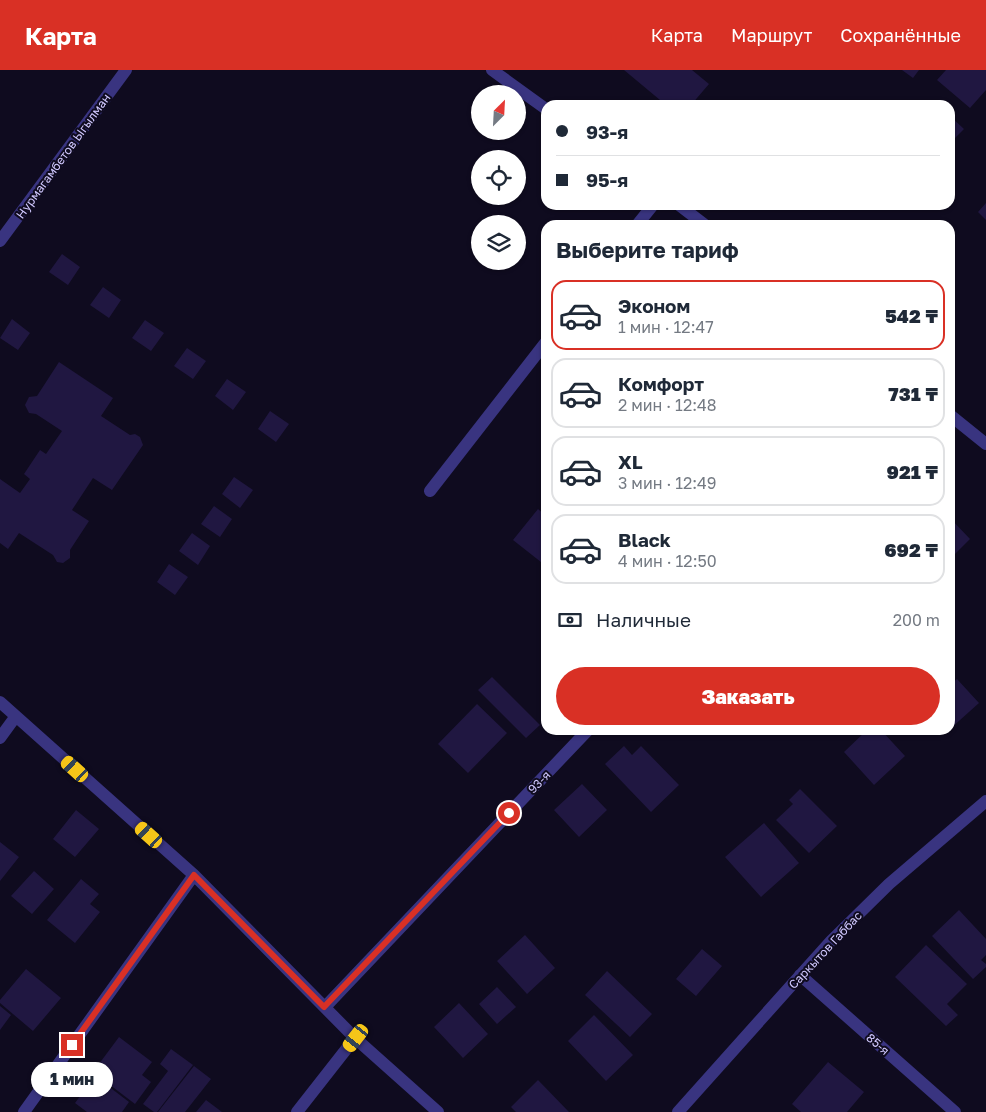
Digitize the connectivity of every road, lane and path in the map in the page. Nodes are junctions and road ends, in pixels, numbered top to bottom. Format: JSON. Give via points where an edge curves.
{"nodes":[{"id":1,"x":126,"y":70,"type":"edge"},
{"id":2,"x":492,"y":70,"type":"edge"},
{"id":3,"x":541,"y":105,"type":"edge"},
{"id":4,"x":649,"y":210,"type":"edge"},
{"id":5,"x":686,"y":210,"type":"edge"},
{"id":6,"x":641,"y":220,"type":"edge"},
{"id":7,"x":698,"y":220,"type":"edge"},
{"id":8,"x":0,"y":241,"type":"edge"},
{"id":9,"x":541,"y":348,"type":"edge"},
{"id":10,"x":955,"y":419,"type":"edge"},
{"id":11,"x":986,"y":444,"type":"edge"},
{"id":12,"x":430,"y":491,"type":"dead end"},
{"id":13,"x":0,"y":702,"type":"edge"},
{"id":14,"x":16,"y":716,"type":"junction"},
{"id":15,"x":583,"y":735,"type":"edge"},
{"id":16,"x":0,"y":738,"type":"edge"},
{"id":17,"x":986,"y":801,"type":"edge"},
{"id":18,"x":194,"y":875,"type":"junction"},
{"id":19,"x":800,"y":975,"type":"junction"},
{"id":20,"x":324,"y":1007,"type":"junction"},
{"id":21,"x":356,"y":1038,"type":"junction"},
{"id":22,"x":28,"y":1110,"type":"edge"},
{"id":23,"x":297,"y":1112,"type":"edge"},
{"id":24,"x":438,"y":1112,"type":"edge"},
{"id":25,"x":678,"y":1112,"type":"edge"},
{"id":26,"x":955,"y":1112,"type":"edge"}],
"edges":[{"from":1,"to":8,"type":"street","name":"Нурмагамбетов Ыгылман"},
{"from":2,"to":3,"type":"street"},
{"from":4,"to":6,"type":"street"},
{"from":5,"to":7,"type":"street"},
{"from":9,"to":12,"type":"street"},
{"from":10,"to":11,"type":"street"},
{"from":13,"to":14,"type":"street"},
{"from":14,"to":16,"type":"street"},
{"from":14,"to":18,"type":"street"},
{"from":15,"to":20,"type":"street","name":"93-я"},
{"from":17,"to":19,"type":"street","name":"Саркытов Габбас","via":[[889,884]]},
{"from":18,"to":20,"type":"street"},
{"from":18,"to":22,"type":"street"},
{"from":19,"to":25,"type":"street","name":"Саркытов Габбас"},
{"from":19,"to":26,"type":"street","name":"85-я"},
{"from":20,"to":21,"type":"street"},
{"from":21,"to":23,"type":"street"},
{"from":21,"to":24,"type":"street"}]}
